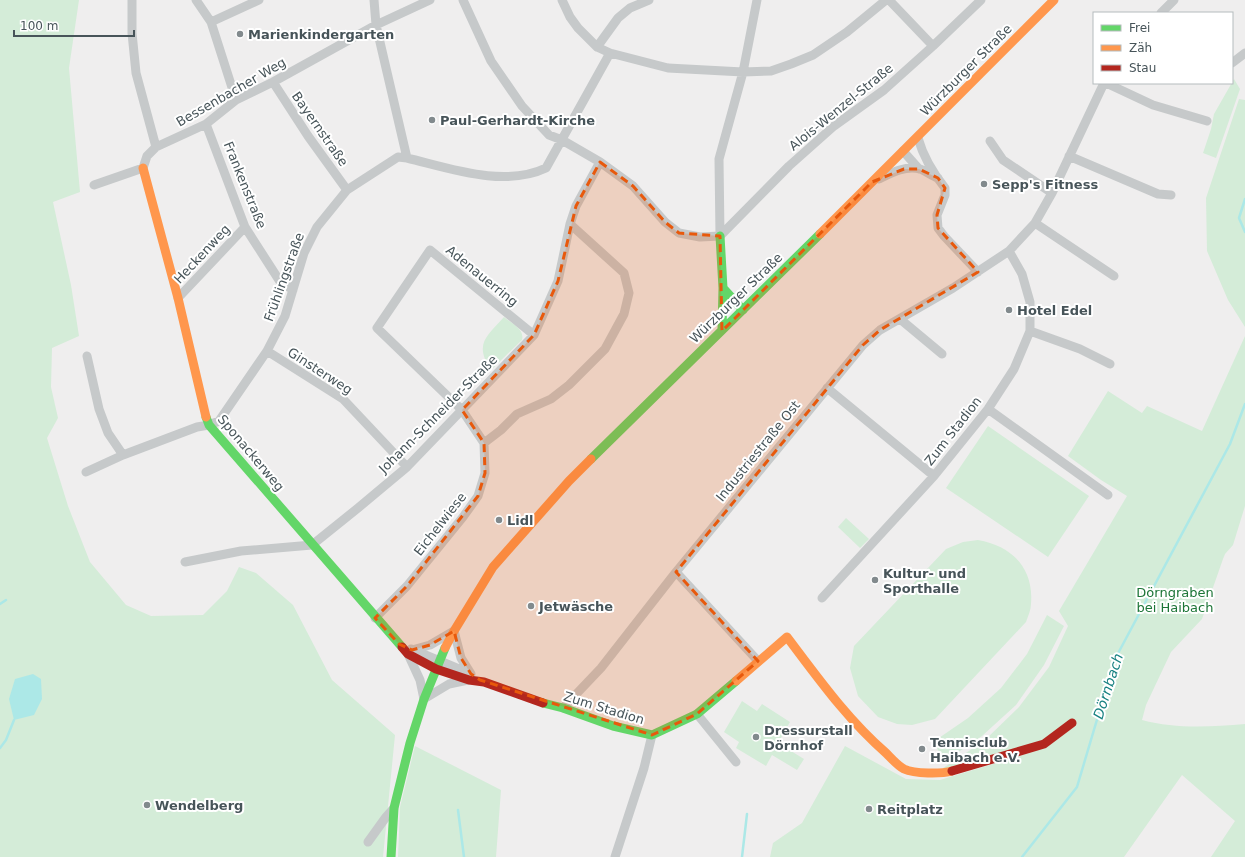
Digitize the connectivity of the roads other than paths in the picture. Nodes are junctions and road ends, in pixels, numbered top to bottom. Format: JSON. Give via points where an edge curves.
{"nodes":[{"id":1,"x":132,"y":0,"type":"edge"},
{"id":2,"x":196,"y":0,"type":"edge"},
{"id":3,"x":259,"y":0,"type":"edge"},
{"id":4,"x":374,"y":0,"type":"edge"},
{"id":5,"x":430,"y":0,"type":"edge"},
{"id":6,"x":463,"y":0,"type":"edge"},
{"id":7,"x":562,"y":0,"type":"edge"},
{"id":8,"x":649,"y":0,"type":"edge"},
{"id":9,"x":757,"y":0,"type":"edge"},
{"id":10,"x":886,"y":0,"type":"edge"},
{"id":11,"x":889,"y":0,"type":"edge"},
{"id":12,"x":981,"y":0,"type":"edge"},
{"id":13,"x":1054,"y":0,"type":"edge"},
{"id":14,"x":1174,"y":0,"type":"edge"},
{"id":15,"x":1162,"y":12,"type":"edge"},
{"id":16,"x":211,"y":22,"type":"junction"},
{"id":17,"x":376,"y":26,"type":"junction"},
{"id":18,"x":933,"y":46,"type":"junction"},
{"id":19,"x":597,"y":47,"type":"junction"},
{"id":20,"x":610,"y":53,"type":"junction"},
{"id":21,"x":1245,"y":54,"type":"edge"},
{"id":22,"x":1233,"y":62,"type":"edge"},
{"id":23,"x":743,"y":72,"type":"junction"},
{"id":24,"x":273,"y":82,"type":"junction"},
{"id":25,"x":1105,"y":84,"type":"edge"},
{"id":26,"x":1107,"y":84,"type":"edge"},
{"id":27,"x":236,"y":100,"type":"junction"},
{"id":28,"x":1207,"y":121,"type":"dead end"},
{"id":29,"x":206,"y":124,"type":"junction"},
{"id":30,"x":918,"y":138,"type":"junction"},
{"id":31,"x":562,"y":140,"type":"junction"},
{"id":32,"x":990,"y":141,"type":"dead end"},
{"id":33,"x":156,"y":147,"type":"junction"},
{"id":34,"x":904,"y":152,"type":"junction"},
{"id":35,"x":1069,"y":156,"type":"junction"},
{"id":36,"x":407,"y":158,"type":"junction"},
{"id":37,"x":600,"y":162,"type":"junction"},
{"id":38,"x":143,"y":168,"type":"junction"},
{"id":39,"x":919,"y":169,"type":"junction"},
{"id":40,"x":938,"y":178,"type":"junction"},
{"id":41,"x":872,"y":182,"type":"junction"},
{"id":42,"x":94,"y":185,"type":"dead end"},
{"id":43,"x":347,"y":190,"type":"junction"},
{"id":44,"x":1052,"y":193,"type":"junction"},
{"id":45,"x":1172,"y":196,"type":"dead end"},
{"id":46,"x":1035,"y":223,"type":"junction"},
{"id":47,"x":570,"y":224,"type":"junction"},
{"id":48,"x":245,"y":226,"type":"junction"},
{"id":49,"x":720,"y":236,"type":"junction"},
{"id":50,"x":1009,"y":252,"type":"junction"},
{"id":51,"x":978,"y":272,"type":"junction"},
{"id":52,"x":1114,"y":276,"type":"dead end"},
{"id":53,"x":723,"y":288,"type":"junction"},
{"id":54,"x":293,"y":290,"type":"junction"},
{"id":55,"x":178,"y":298,"type":"junction"},
{"id":56,"x":743,"y":310,"type":"junction"},
{"id":57,"x":900,"y":318,"type":"junction"},
{"id":58,"x":722,"y":330,"type":"junction"},
{"id":59,"x":1030,"y":331,"type":"junction"},
{"id":60,"x":534,"y":335,"type":"junction"},
{"id":61,"x":267,"y":351,"type":"junction"},
{"id":62,"x":942,"y":354,"type":"dead end"},
{"id":63,"x":87,"y":356,"type":"dead end"},
{"id":64,"x":1110,"y":364,"type":"dead end"},
{"id":65,"x":827,"y":388,"type":"junction"},
{"id":66,"x":988,"y":409,"type":"junction"},
{"id":67,"x":462,"y":410,"type":"junction"},
{"id":68,"x":209,"y":425,"type":"junction"},
{"id":69,"x":484,"y":443,"type":"junction"},
{"id":70,"x":123,"y":455,"type":"junction"},
{"id":71,"x":407,"y":467,"type":"junction"},
{"id":72,"x":86,"y":472,"type":"dead end"},
{"id":73,"x":934,"y":476,"type":"junction"},
{"id":74,"x":1108,"y":495,"type":"dead end"},
{"id":75,"x":312,"y":544,"type":"junction"},
{"id":76,"x":185,"y":562,"type":"dead end"},
{"id":77,"x":676,"y":572,"type":"junction"},
{"id":78,"x":822,"y":598,"type":"dead end"},
{"id":79,"x":375,"y":618,"type":"junction"},
{"id":80,"x":454,"y":631,"type":"junction"},
{"id":81,"x":410,"y":652,"type":"junction"},
{"id":82,"x":758,"y":661,"type":"junction"},
{"id":83,"x":437,"y":665,"type":"junction"},
{"id":84,"x":470,"y":677,"type":"junction"},
{"id":85,"x":424,"y":698,"type":"junction"},
{"id":86,"x":563,"y":708,"type":"junction"},
{"id":87,"x":697,"y":714,"type":"junction"},
{"id":88,"x":1072,"y":722,"type":"dead end"},
{"id":89,"x":652,"y":735,"type":"junction"},
{"id":90,"x":736,"y":762,"type":"dead end"},
{"id":91,"x":394,"y":808,"type":"junction"},
{"id":92,"x":368,"y":842,"type":"dead end"},
{"id":93,"x":391,"y":857,"type":"edge"},
{"id":94,"x":615,"y":857,"type":"edge"}],
"edges":[{"from":1,"to":33,"type":"street","via":[[136,73]]},
{"from":2,"to":16,"type":"street"},
{"from":3,"to":16,"type":"street"},
{"from":4,"to":17,"type":"street"},
{"from":5,"to":17,"type":"street","name":"Bessenbacher Weg"},
{"from":6,"to":31,"type":"street","via":[[484,47],[505,83],[539,126],[549,135]]},
{"from":7,"to":19,"type":"street","via":[[578,28]]},
{"from":8,"to":19,"type":"street","via":[[630,8],[618,18]]},
{"from":9,"to":23,"type":"street"},
{"from":10,"to":23,"type":"street","via":[[847,32],[812,55],[771,71]]},
{"from":11,"to":18,"type":"street"},
{"from":12,"to":18,"type":"street","name":"Alois-Wenzel-Straße"},
{"from":13,"to":30,"type":"street","name":"Würzburger Straße"},
{"from":14,"to":15,"type":"street"},
{"from":16,"to":27,"type":"street"},
{"from":17,"to":24,"type":"street","name":"Bessenbacher Weg"},
{"from":17,"to":36,"type":"street"},
{"from":18,"to":49,"type":"street","name":"Alois-Wenzel-Straße","via":[[884,90],[834,126],[789,166]]},
{"from":19,"to":20,"type":"street"},
{"from":20,"to":23,"type":"street","via":[[668,68]]},
{"from":20,"to":31,"type":"street"},
{"from":21,"to":22,"type":"street"},
{"from":23,"to":49,"type":"street","via":[[719,160]]},
{"from":24,"to":27,"type":"street","name":"Bessenbacher Weg"},
{"from":24,"to":43,"type":"street","name":"Bayernstraße"},
{"from":25,"to":35,"type":"street","name":"Industriestraße Ost"},
{"from":26,"to":28,"type":"street","via":[[1153,105]]},
{"from":27,"to":29,"type":"street","name":"Bessenbacher Weg"},
{"from":29,"to":33,"type":"street","name":"Bessenbacher Weg"},
{"from":29,"to":48,"type":"street","name":"Frankenstraße"},
{"from":30,"to":34,"type":"street","name":"Würzburger Straße"},
{"from":30,"to":40,"type":"street","via":[[922,152]]},
{"from":31,"to":36,"type":"street","via":[[546,168],[534,173],[508,177],[482,175]]},
{"from":31,"to":37,"type":"street"},
{"from":32,"to":44,"type":"street","via":[[1003,160]]},
{"from":33,"to":38,"type":"street","name":"Bessenbacher Weg","via":[[147,156]]},
{"from":34,"to":39,"type":"street"},
{"from":34,"to":41,"type":"street","name":"Würzburger Straße"},
{"from":35,"to":44,"type":"street","name":"Industriestraße Ost"},
{"from":35,"to":45,"type":"street","via":[[1158,194]]},
{"from":36,"to":43,"type":"street","name":"Frühlingstraße","via":[[398,158]]},
{"from":37,"to":47,"type":"street","name":"Johann-Schneider-Straße","via":[[576,206]]},
{"from":37,"to":49,"type":"street","via":[[632,186],[664,222],[679,233],[700,237]]},
{"from":38,"to":42,"type":"street"},
{"from":38,"to":55,"type":"street","name":"Sponackerweg"},
{"from":39,"to":40,"type":"street"},
{"from":39,"to":41,"type":"street","via":[[904,169]]},
{"from":40,"to":51,"type":"street","via":[[945,188],[937,215],[938,228]]},
{"from":41,"to":56,"type":"street","name":"Würzburger Straße"},
{"from":43,"to":54,"type":"street","name":"Frühlingstraße","via":[[317,227],[304,253]]},
{"from":44,"to":46,"type":"street","name":"Industriestraße Ost"},
{"from":46,"to":50,"type":"street","name":"Industriestraße Ost"},
{"from":46,"to":52,"type":"street"},
{"from":47,"to":60,"type":"street","name":"Johann-Schneider-Straße","via":[[558,281]]},
{"from":47,"to":69,"type":"street","via":[[624,273],[629,293],[624,314],[605,349],[569,386],[551,399],[517,414]]},
{"from":48,"to":54,"type":"street","name":"Frankenstraße","via":[[279,280]]},
{"from":48,"to":55,"type":"street","name":"Heckenweg"},
{"from":49,"to":53,"type":"street"},
{"from":50,"to":51,"type":"street","name":"Industriestraße Ost"},
{"from":50,"to":59,"type":"street","name":"Zum Stadion","via":[[1022,274],[1030,302]]},
{"from":51,"to":57,"type":"street","name":"Industriestraße Ost"},
{"from":53,"to":56,"type":"street"},
{"from":53,"to":58,"type":"street"},
{"from":54,"to":61,"type":"street","name":"Frühlingstraße","via":[[285,316]]},
{"from":55,"to":68,"type":"street","name":"Sponackerweg"},
{"from":56,"to":58,"type":"street","name":"Würzburger Straße"},
{"from":57,"to":62,"type":"street"},
{"from":57,"to":65,"type":"street","name":"Industriestraße Ost","via":[[880,330],[863,345]]},
{"from":58,"to":80,"type":"street","name":"Würzburger Straße","via":[[570,481],[506,551],[481,585]]},
{"from":59,"to":64,"type":"street","via":[[1080,349]]},
{"from":59,"to":66,"type":"street","name":"Zum Stadion","via":[[1014,369]]},
{"from":60,"to":67,"type":"street","name":"Johann-Schneider-Straße"},
{"from":60,"to":67,"type":"street","name":"Adenauerring","via":[[430,250],[377,328]]},
{"from":61,"to":68,"type":"street","name":"Frühlingstraße","via":[[219,421]]},
{"from":61,"to":71,"type":"street","name":"Ginsterweg","via":[[344,399]]},
{"from":63,"to":70,"type":"street","via":[[99,409],[108,433]]},
{"from":65,"to":73,"type":"street"},
{"from":65,"to":77,"type":"street","name":"Industriestraße Ost"},
{"from":66,"to":73,"type":"street","name":"Zum Stadion"},
{"from":66,"to":74,"type":"street"},
{"from":67,"to":69,"type":"street"},
{"from":67,"to":71,"type":"street","name":"Johann-Schneider-Straße"},
{"from":68,"to":70,"type":"street","name":"Frühlingstraße","via":[[197,427]]},
{"from":68,"to":75,"type":"street","name":"Sponackerweg"},
{"from":69,"to":79,"type":"street","name":"Eichelwiese","via":[[485,473],[478,496],[407,586]]},
{"from":70,"to":72,"type":"street","name":"Frühlingstraße"},
{"from":71,"to":75,"type":"street","name":"Johann-Schneider-Straße"},
{"from":73,"to":78,"type":"street","name":"Zum Stadion"},
{"from":75,"to":76,"type":"street","via":[[241,551]]},
{"from":75,"to":79,"type":"street","name":"Sponackerweg"},
{"from":77,"to":82,"type":"street"},
{"from":77,"to":86,"type":"street","name":"Industriestraße Ost","via":[[601,668]]},
{"from":79,"to":81,"type":"street","name":"Sponackerweg"},
{"from":80,"to":81,"type":"street","name":"Würzburger Straße","via":[[430,645]]},
{"from":80,"to":83,"type":"street","name":"Würzburger Straße"},
{"from":80,"to":84,"type":"street","via":[[461,658]]},
{"from":81,"to":83,"type":"street","name":"Sponackerweg"},
{"from":81,"to":85,"type":"street"},
{"from":82,"to":87,"type":"street","name":"Zum Stadion"},
{"from":82,"to":88,"type":"street","name":"Zum Stadion","via":[[787,637],[842,710],[874,744],[904,769],[915,772],[945,773],[1044,744]]},
{"from":83,"to":84,"type":"street","name":"Zum Stadion"},
{"from":83,"to":85,"type":"street","name":"Würzburger Straße"},
{"from":84,"to":85,"type":"street"},
{"from":84,"to":86,"type":"street","name":"Zum Stadion"},
{"from":85,"to":91,"type":"street","name":"Würzburger Straße"},
{"from":86,"to":89,"type":"street","name":"Zum Stadion","via":[[613,726]]},
{"from":87,"to":89,"type":"street","name":"Zum Stadion"},
{"from":87,"to":90,"type":"street"},
{"from":89,"to":94,"type":"street"},
{"from":91,"to":92,"type":"street"},
{"from":91,"to":93,"type":"street","name":"Würzburger Straße"}]}
